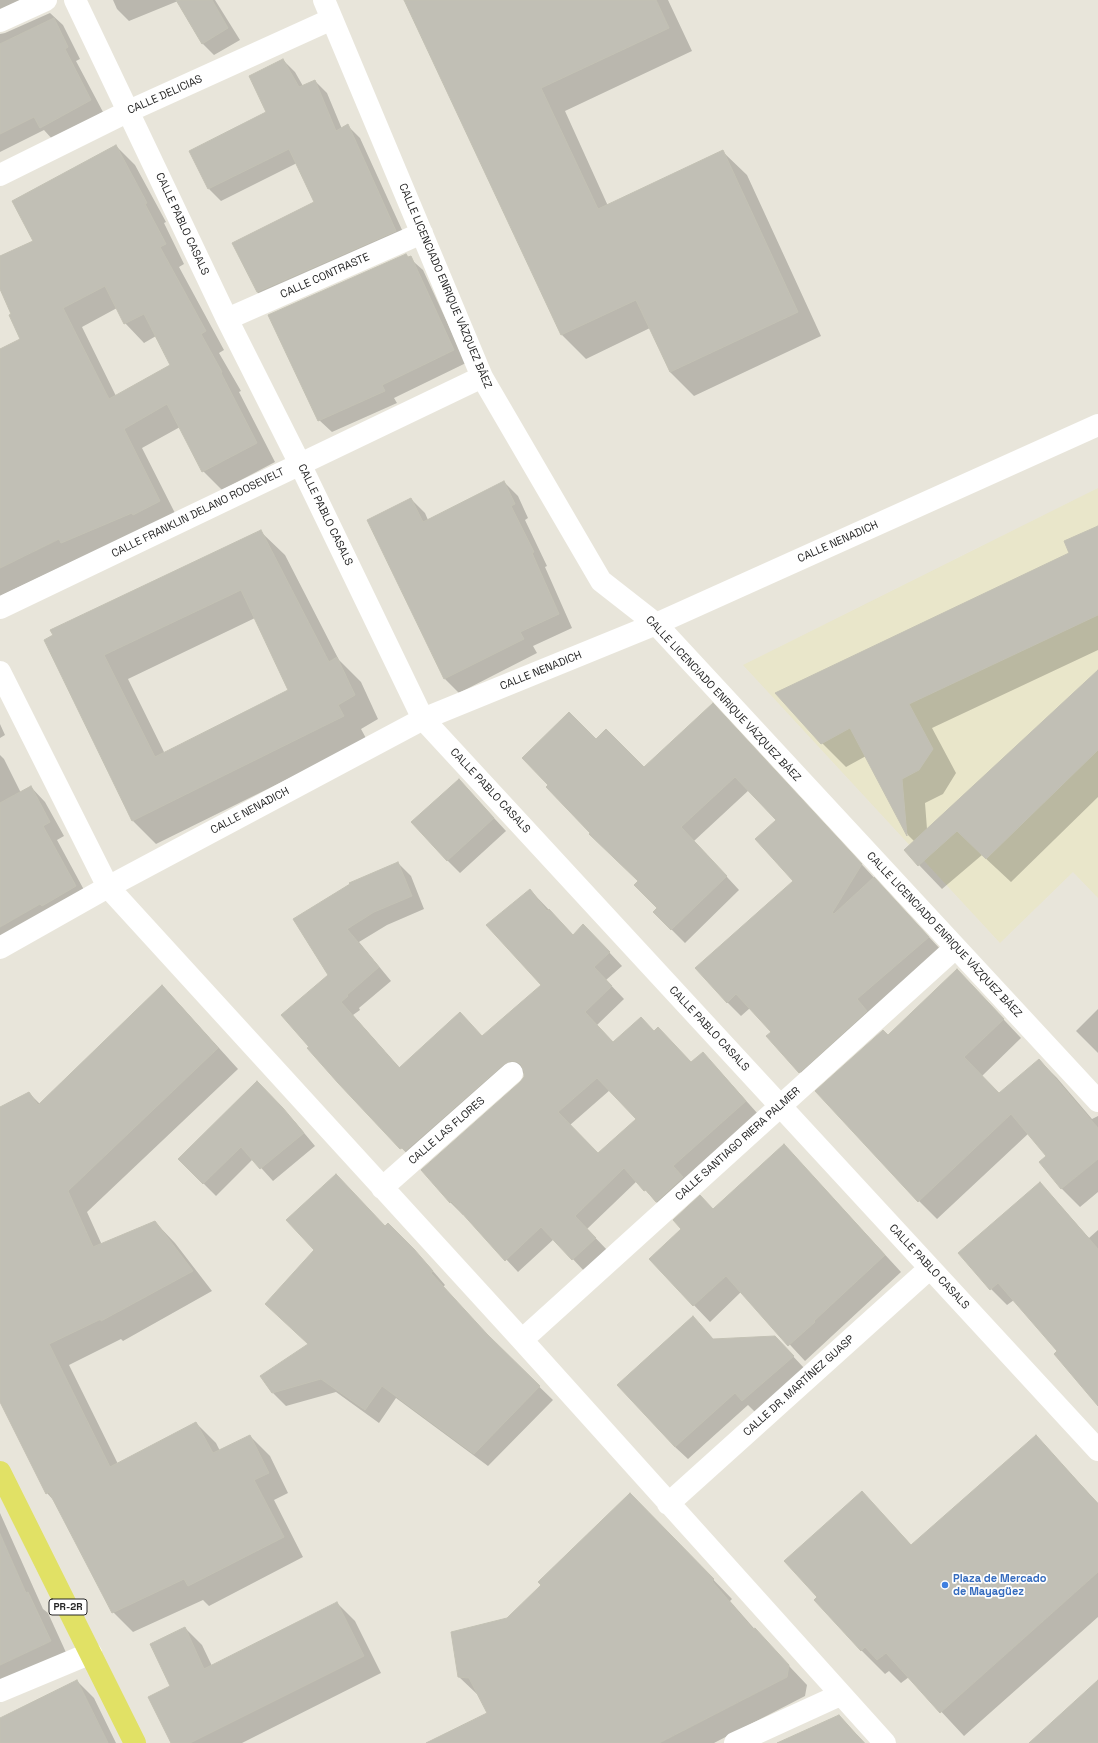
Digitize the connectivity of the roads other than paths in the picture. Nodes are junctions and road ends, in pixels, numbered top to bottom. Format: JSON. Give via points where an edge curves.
{"nodes":[{"id":1,"x":46,"y":0,"type":"edge"},
{"id":2,"x":75,"y":0,"type":"edge"},
{"id":3,"x":328,"y":10,"type":"edge"},
{"id":4,"x":0,"y":21,"type":"edge"},
{"id":5,"x":129,"y":111,"type":"junction"},
{"id":6,"x":0,"y":175,"type":"edge"},
{"id":7,"x":422,"y":232,"type":"junction"},
{"id":8,"x":227,"y":319,"type":"junction"},
{"id":9,"x":482,"y":377,"type":"junction"},
{"id":10,"x":1098,"y":425,"type":"edge"},
{"id":11,"x":300,"y":464,"type":"junction"},
{"id":12,"x":0,"y":608,"type":"edge"},
{"id":13,"x":656,"y":624,"type":"junction"},
{"id":14,"x":0,"y":672,"type":"edge"},
{"id":15,"x":423,"y":719,"type":"junction"},
{"id":16,"x":108,"y":887,"type":"junction"},
{"id":17,"x":0,"y":948,"type":"edge"},
{"id":18,"x":955,"y":948,"type":"junction"},
{"id":19,"x":512,"y":1073,"type":"dead end"},
{"id":20,"x":1098,"y":1101,"type":"edge"},
{"id":21,"x":780,"y":1106,"type":"junction"},
{"id":22,"x":382,"y":1188,"type":"junction"},
{"id":23,"x":930,"y":1268,"type":"junction"},
{"id":24,"x":522,"y":1340,"type":"junction"},
{"id":25,"x":1098,"y":1450,"type":"edge"},
{"id":26,"x":0,"y":1472,"type":"edge"},
{"id":27,"x":668,"y":1504,"type":"junction"},
{"id":28,"x":91,"y":1653,"type":"junction"},
{"id":29,"x":0,"y":1691,"type":"edge"},
{"id":30,"x":840,"y":1695,"type":"junction"},
{"id":31,"x":135,"y":1743,"type":"edge"},
{"id":32,"x":735,"y":1743,"type":"edge"},
{"id":33,"x":884,"y":1743,"type":"edge"}],
"edges":[{"from":1,"to":4,"type":"street"},
{"from":2,"to":5,"type":"street","name":"CALLE PABLO CASALS"},
{"from":3,"to":5,"type":"street","name":"CALLE DELICIAS"},
{"from":3,"to":7,"type":"street","name":"CALLE LICENCIADO ENRIQUE VÁZQUEZ BÁEZ"},
{"from":5,"to":6,"type":"street","name":"CALLE DELICIAS"},
{"from":5,"to":8,"type":"street","name":"CALLE PABLO CASALS"},
{"from":7,"to":8,"type":"street","name":"CALLE CONTRASTE"},
{"from":7,"to":9,"type":"street","name":"CALLE LICENCIADO ENRIQUE VÁZQUEZ BÁEZ"},
{"from":8,"to":11,"type":"street","name":"CALLE PABLO CASALS"},
{"from":9,"to":11,"type":"street","name":"CALLE FRANKLIN DELANO ROOSEVELT"},
{"from":9,"to":13,"type":"street","name":"CALLE LICENCIADO ENRIQUE VÁZQUEZ BÁEZ","via":[[601,581]]},
{"from":10,"to":13,"type":"street","name":"CALLE NENADICH"},
{"from":11,"to":12,"type":"street","name":"CALLE FRANKLIN DELANO ROOSEVELT"},
{"from":11,"to":15,"type":"street","name":"CALLE PABLO CASALS"},
{"from":13,"to":15,"type":"street","name":"CALLE NENADICH"},
{"from":13,"to":18,"type":"street","name":"CALLE LICENCIADO ENRIQUE VÁZQUEZ BÁEZ"},
{"from":14,"to":16,"type":"street"},
{"from":15,"to":16,"type":"street","name":"CALLE NENADICH"},
{"from":15,"to":21,"type":"street","name":"CALLE PABLO CASALS"},
{"from":16,"to":17,"type":"street","name":"CALLE NENADICH"},
{"from":16,"to":22,"type":"street"},
{"from":18,"to":20,"type":"street","name":"CALLE LICENCIADO ENRIQUE VÁZQUEZ BÁEZ"},
{"from":18,"to":21,"type":"street","name":"CALLE SANTIAGO RIERA PALMER"},
{"from":19,"to":22,"type":"street","name":"CALLE LAS FLORES"},
{"from":21,"to":23,"type":"street","name":"CALLE PABLO CASALS"},
{"from":21,"to":24,"type":"street","name":"CALLE SANTIAGO RIERA PALMER"},
{"from":22,"to":24,"type":"street"},
{"from":23,"to":25,"type":"street","name":"CALLE PABLO CASALS"},
{"from":23,"to":27,"type":"street","name":"CALLE DR. MARTÍNEZ GUASP"},
{"from":24,"to":27,"type":"street"},
{"from":26,"to":28,"type":"main road","number":"PR-2R"},
{"from":27,"to":30,"type":"street"},
{"from":28,"to":29,"type":"street"},
{"from":28,"to":31,"type":"main road","number":"PR-2R"},
{"from":30,"to":32,"type":"street"},
{"from":30,"to":33,"type":"street"}]}
